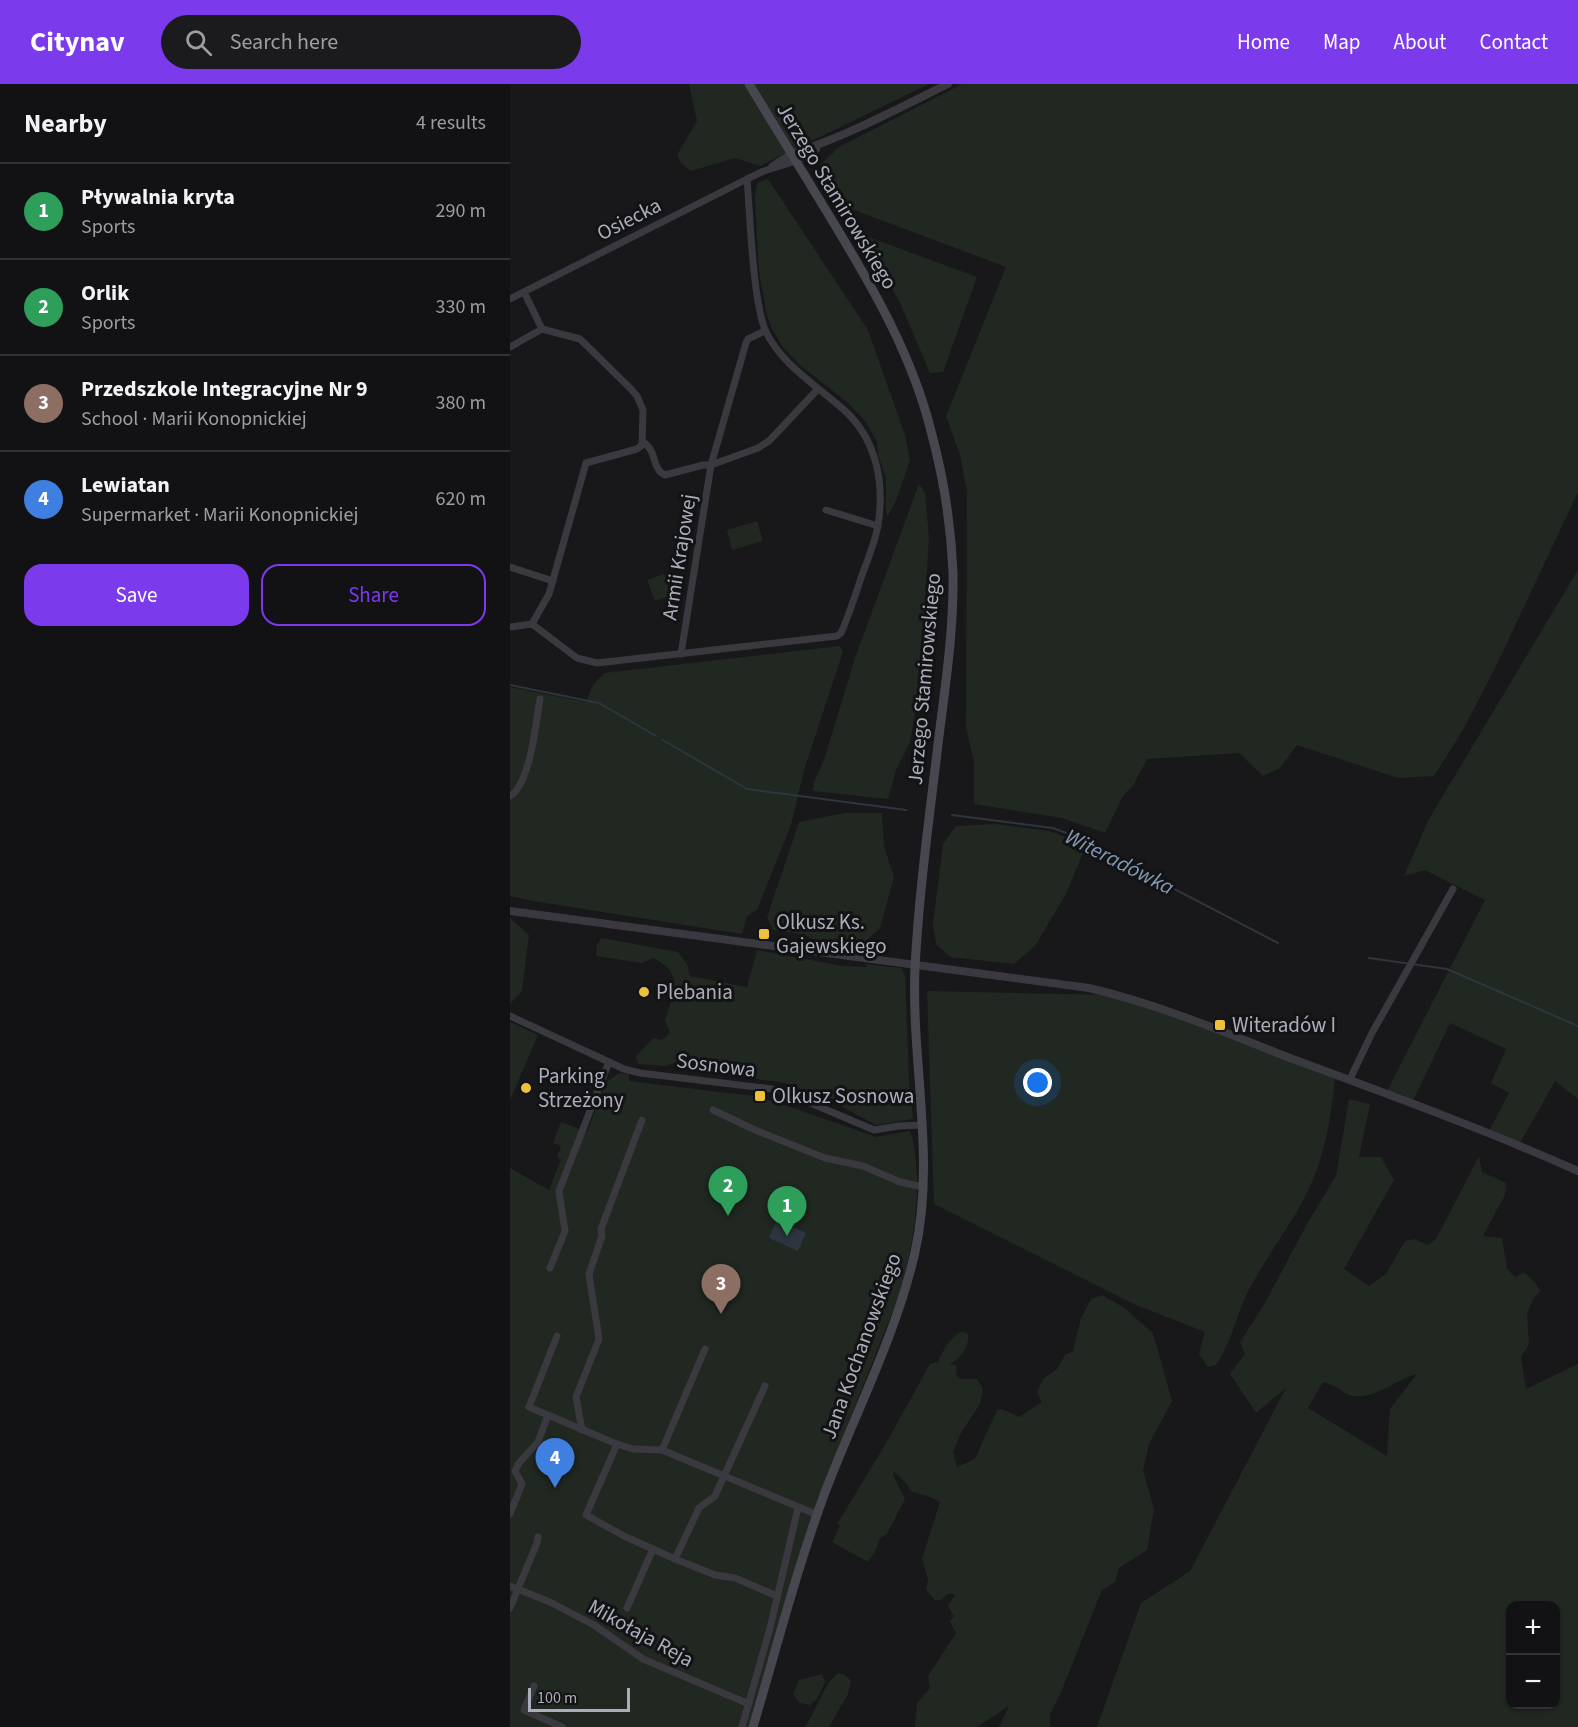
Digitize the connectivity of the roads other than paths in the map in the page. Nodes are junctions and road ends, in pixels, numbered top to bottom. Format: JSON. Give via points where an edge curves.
{"nodes":[{"id":1,"x":749,"y":84,"type":"edge"},
{"id":2,"x":948,"y":84,"type":"edge"},
{"id":3,"x":794,"y":157,"type":"junction"},
{"id":4,"x":747,"y":179,"type":"junction"},
{"id":5,"x":524,"y":292,"type":"junction"},
{"id":6,"x":510,"y":299,"type":"edge"},
{"id":7,"x":542,"y":329,"type":"junction"},
{"id":8,"x":765,"y":331,"type":"junction"},
{"id":9,"x":510,"y":347,"type":"edge"},
{"id":10,"x":818,"y":389,"type":"junction"},
{"id":11,"x":643,"y":442,"type":"junction"},
{"id":12,"x":711,"y":465,"type":"junction"},
{"id":13,"x":826,"y":510,"type":"dead end"},
{"id":14,"x":878,"y":526,"type":"junction"},
{"id":15,"x":510,"y":567,"type":"edge"},
{"id":16,"x":553,"y":581,"type":"junction"},
{"id":17,"x":532,"y":624,"type":"junction"},
{"id":18,"x":510,"y":627,"type":"edge"},
{"id":19,"x":681,"y":654,"type":"junction"},
{"id":20,"x":540,"y":699,"type":"dead end"},
{"id":21,"x":510,"y":796,"type":"edge"},
{"id":22,"x":1453,"y":889,"type":"dead end"},
{"id":23,"x":510,"y":911,"type":"edge"},
{"id":24,"x":915,"y":965,"type":"junction"},
{"id":25,"x":510,"y":1016,"type":"edge"},
{"id":26,"x":609,"y":1062,"type":"junction"},
{"id":27,"x":1350,"y":1079,"type":"junction"},
{"id":28,"x":713,"y":1110,"type":"dead end"},
{"id":29,"x":642,"y":1120,"type":"dead end"},
{"id":30,"x":922,"y":1125,"type":"junction"},
{"id":31,"x":1578,"y":1172,"type":"edge"},
{"id":32,"x":922,"y":1187,"type":"junction"},
{"id":33,"x":550,"y":1268,"type":"dead end"},
{"id":34,"x":557,"y":1336,"type":"dead end"},
{"id":35,"x":705,"y":1349,"type":"dead end"},
{"id":36,"x":765,"y":1386,"type":"dead end"},
{"id":37,"x":548,"y":1415,"type":"junction"},
{"id":38,"x":582,"y":1430,"type":"junction"},
{"id":39,"x":617,"y":1444,"type":"junction"},
{"id":40,"x":662,"y":1450,"type":"junction"},
{"id":41,"x":724,"y":1476,"type":"junction"},
{"id":42,"x":798,"y":1508,"type":"junction"},
{"id":43,"x":510,"y":1514,"type":"edge"},
{"id":44,"x":818,"y":1515,"type":"junction"},
{"id":45,"x":538,"y":1537,"type":"dead end"},
{"id":46,"x":652,"y":1549,"type":"junction"},
{"id":47,"x":675,"y":1559,"type":"junction"},
{"id":48,"x":510,"y":1586,"type":"edge"},
{"id":49,"x":518,"y":1589,"type":"junction"},
{"id":50,"x":777,"y":1596,"type":"junction"},
{"id":51,"x":510,"y":1608,"type":"edge"},
{"id":52,"x":627,"y":1608,"type":"dead end"},
{"id":53,"x":534,"y":1686,"type":"dead end"},
{"id":54,"x":749,"y":1704,"type":"junction"},
{"id":55,"x":562,"y":1727,"type":"edge"},
{"id":56,"x":742,"y":1727,"type":"edge"},
{"id":57,"x":753,"y":1727,"type":"edge"}],
"edges":[{"from":1,"to":3,"type":"main road","name":"Jerzego Stamirowskiego"},
{"from":2,"to":3,"type":"street","name":"Osiecka"},
{"from":3,"to":4,"type":"street","name":"Osiecka"},
{"from":3,"to":24,"type":"main road","name":"Jerzego Stamirowskiego","via":[[891,323],[932,432],[945,492],[951,538],[952,619]]},
{"from":4,"to":5,"type":"street","name":"Osiecka"},
{"from":4,"to":8,"type":"street","name":"Armii Krajowej","via":[[751,256]]},
{"from":5,"to":6,"type":"street","name":"Osiecka"},
{"from":5,"to":7,"type":"street"},
{"from":7,"to":9,"type":"street"},
{"from":7,"to":11,"type":"street","via":[[580,339],[630,388],[644,410]]},
{"from":8,"to":10,"type":"street","name":"Armii Krajowej","via":[[777,350]]},
{"from":8,"to":12,"type":"street","name":"Armii Krajowej","via":[[746,343]]},
{"from":10,"to":12,"type":"street","via":[[769,441]]},
{"from":10,"to":14,"type":"street","name":"Armii Krajowej","via":[[853,418],[872,449],[880,499]]},
{"from":11,"to":12,"type":"street","via":[[651,447],[658,469],[665,475]]},
{"from":11,"to":16,"type":"street","via":[[637,449],[586,463]]},
{"from":12,"to":19,"type":"street","name":"Armii Krajowej"},
{"from":13,"to":14,"type":"street"},
{"from":14,"to":19,"type":"street","name":"Armii Krajowej","via":[[846,621],[837,636]]},
{"from":15,"to":16,"type":"street"},
{"from":16,"to":17,"type":"street"},
{"from":17,"to":18,"type":"street"},
{"from":17,"to":19,"type":"street","name":"Armii Krajowej","via":[[585,661]]},
{"from":20,"to":21,"type":"street","via":[[525,773],[516,793]]},
{"from":22,"to":27,"type":"street"},
{"from":23,"to":24,"type":"street"},
{"from":24,"to":27,"type":"street","via":[[1118,994]]},
{"from":24,"to":30,"type":"main road","name":"Jana Kochanowskiego","via":[[914,1018]]},
{"from":25,"to":26,"type":"street","name":"Sosnowa"},
{"from":26,"to":30,"type":"street","name":"Sosnowa","via":[[640,1073],[780,1090],[874,1130]]},
{"from":26,"to":33,"type":"street","via":[[559,1191],[565,1231]]},
{"from":27,"to":31,"type":"street","via":[[1515,1143]]},
{"from":28,"to":32,"type":"street","via":[[825,1158],[863,1166]]},
{"from":29,"to":38,"type":"street","via":[[601,1229],[589,1274],[599,1339],[576,1397]]},
{"from":30,"to":32,"type":"main road","name":"Jana Kochanowskiego"},
{"from":32,"to":44,"type":"main road","name":"Jana Kochanowskiego","via":[[916,1246],[902,1299]]},
{"from":34,"to":37,"type":"street","via":[[529,1407]]},
{"from":35,"to":40,"type":"street"},
{"from":36,"to":41,"type":"street"},
{"from":37,"to":38,"type":"street"},
{"from":37,"to":43,"type":"street","via":[[538,1442],[515,1471],[522,1484]]},
{"from":38,"to":39,"type":"street"},
{"from":39,"to":40,"type":"street"},
{"from":39,"to":46,"type":"street","via":[[586,1515]]},
{"from":40,"to":41,"type":"street"},
{"from":41,"to":42,"type":"street"},
{"from":41,"to":47,"type":"street","via":[[715,1497],[699,1508]]},
{"from":42,"to":44,"type":"street"},
{"from":42,"to":50,"type":"street"},
{"from":44,"to":57,"type":"main road","name":"Jana Kochanowskiego"},
{"from":45,"to":49,"type":"street"},
{"from":46,"to":47,"type":"street"},
{"from":46,"to":52,"type":"street"},
{"from":47,"to":50,"type":"street"},
{"from":48,"to":49,"type":"street","name":"Mikołaja Reja"},
{"from":49,"to":51,"type":"street"},
{"from":49,"to":54,"type":"street","name":"Mikołaja Reja","via":[[594,1625],[644,1659]]},
{"from":50,"to":54,"type":"street"},
{"from":53,"to":55,"type":"street","via":[[524,1710]]},
{"from":54,"to":56,"type":"street"}]}
